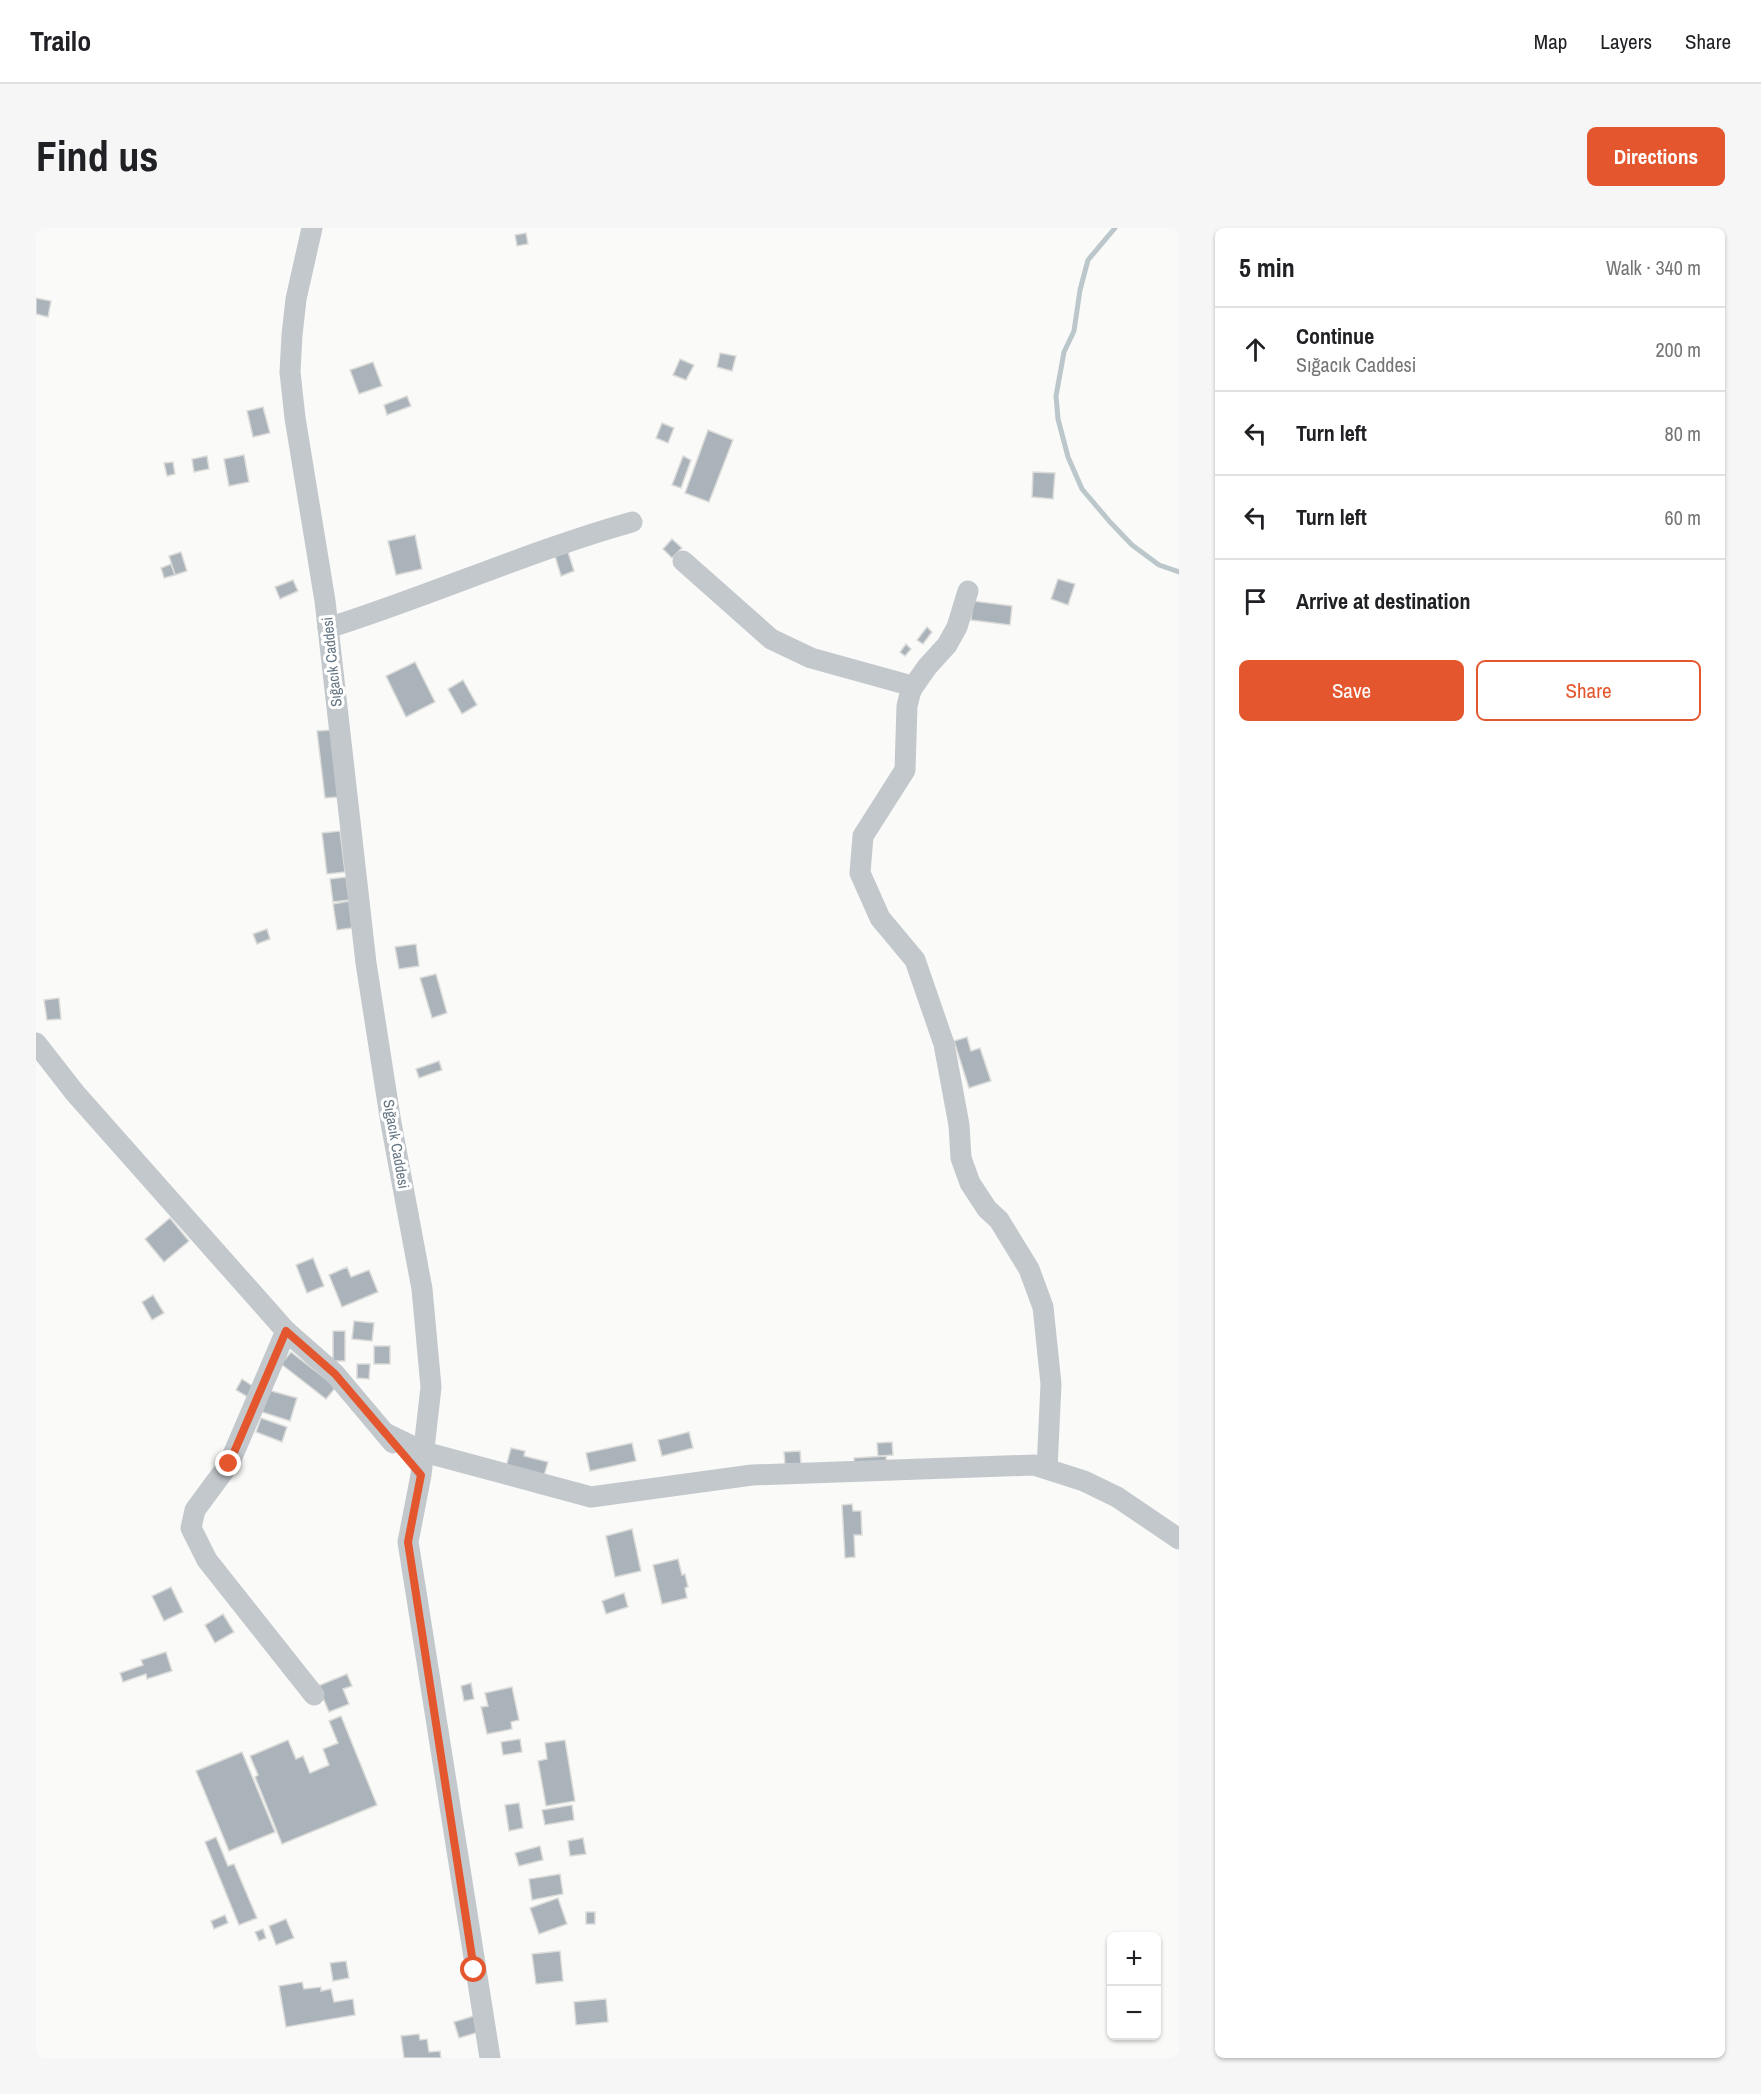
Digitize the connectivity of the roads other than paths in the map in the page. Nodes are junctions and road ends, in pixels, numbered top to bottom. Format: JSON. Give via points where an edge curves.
{"nodes":[{"id":1,"x":312,"y":228,"type":"edge"},
{"id":2,"x":632,"y":522,"type":"dead end"},
{"id":3,"x":683,"y":561,"type":"dead end"},
{"id":4,"x":968,"y":591,"type":"dead end"},
{"id":5,"x":328,"y":628,"type":"junction"},
{"id":6,"x":912,"y":689,"type":"junction"},
{"id":7,"x":36,"y":1043,"type":"edge"},
{"id":8,"x":286,"y":1331,"type":"junction"},
{"id":9,"x":385,"y":1433,"type":"junction"},
{"id":10,"x":424,"y":1452,"type":"junction"},
{"id":11,"x":1047,"y":1469,"type":"junction"},
{"id":12,"x":421,"y":1475,"type":"junction"},
{"id":13,"x":1179,"y":1539,"type":"edge"},
{"id":14,"x":314,"y":1695,"type":"dead end"},
{"id":15,"x":490,"y":2058,"type":"edge"}],
"edges":[{"from":1,"to":5,"type":"street","name":"Sığacık Caddesi","via":[[296,299],[290,372]]},
{"from":2,"to":5,"type":"street"},
{"from":3,"to":6,"type":"street","via":[[771,639],[811,658]]},
{"from":4,"to":6,"type":"street","via":[[947,645]]},
{"from":5,"to":10,"type":"street","name":"Sığacık Caddesi","via":[[366,963],[422,1289],[431,1387]]},
{"from":6,"to":11,"type":"street","via":[[907,706],[905,770],[863,836],[860,873],[880,918],[915,960],[944,1044],[961,1158],[970,1183],[1029,1269],[1043,1307],[1051,1384]]},
{"from":7,"to":8,"type":"street","via":[[75,1094]]},
{"from":8,"to":9,"type":"street","via":[[335,1374]]},
{"from":8,"to":14,"type":"street","via":[[229,1464],[195,1510],[191,1528],[207,1560]]},
{"from":9,"to":10,"type":"street"},
{"from":9,"to":12,"type":"street"},
{"from":10,"to":11,"type":"street","via":[[591,1497],[752,1475],[1034,1465]]},
{"from":10,"to":12,"type":"street","name":"Sığacık Caddesi"},
{"from":11,"to":13,"type":"street","via":[[1117,1497]]},
{"from":12,"to":15,"type":"street","name":"Sığacık Caddesi","via":[[408,1542]]}]}
